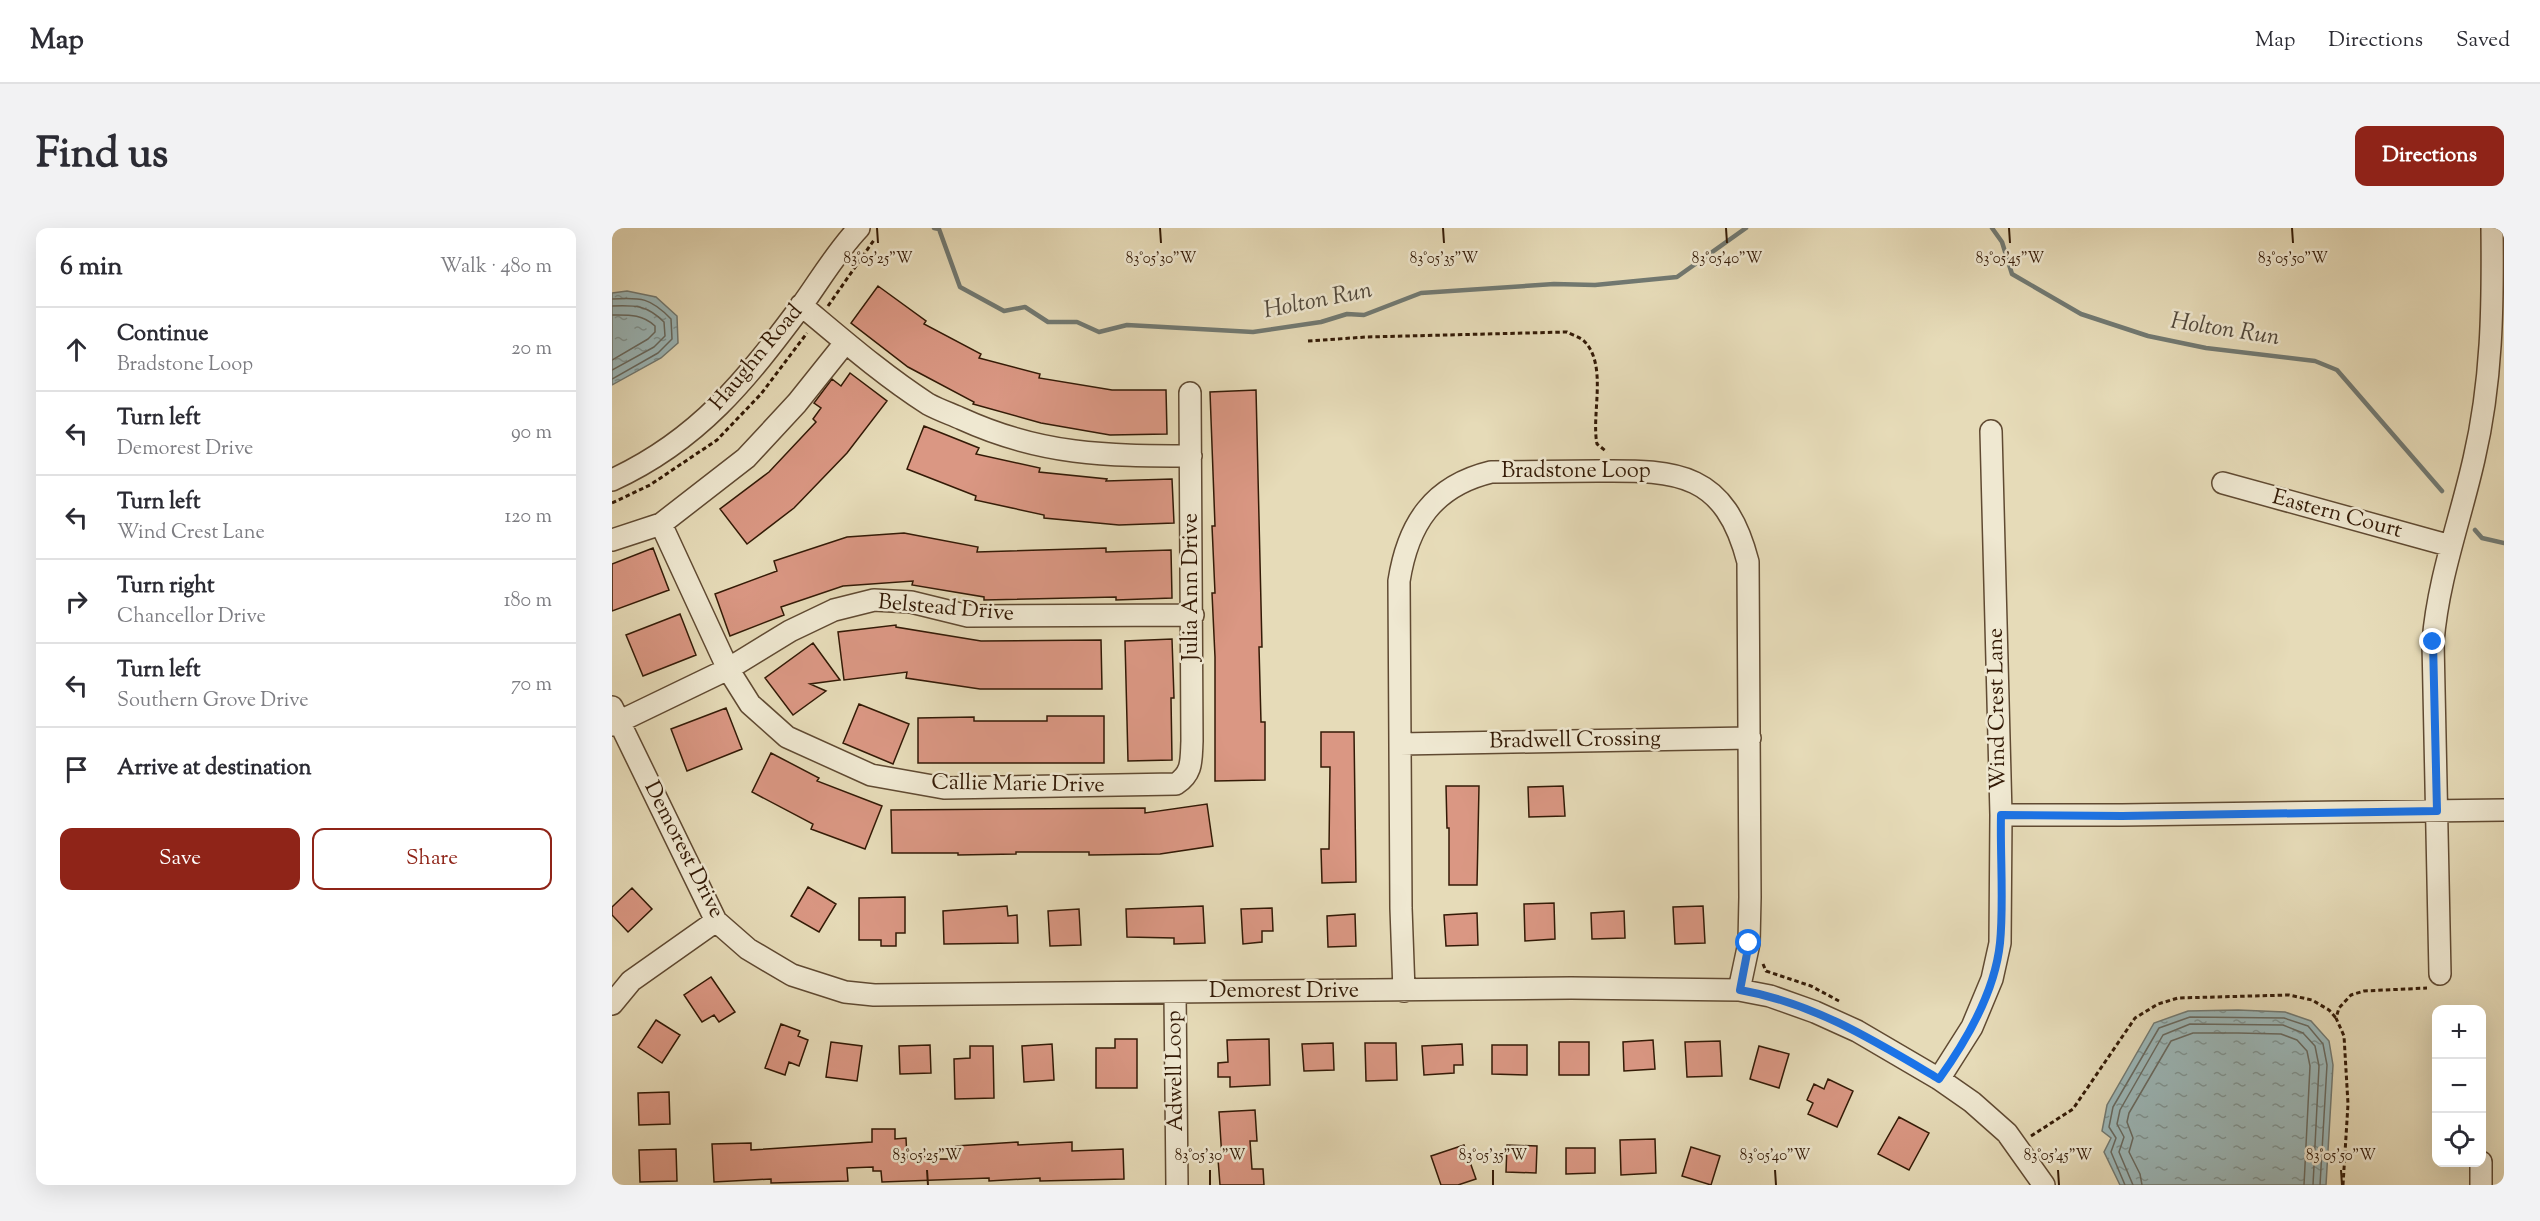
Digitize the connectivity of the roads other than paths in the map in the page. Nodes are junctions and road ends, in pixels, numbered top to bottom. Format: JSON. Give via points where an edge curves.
{"nodes":[{"id":1,"x":2492,"y":228,"type":"edge"},
{"id":2,"x":855,"y":230,"type":"edge"},
{"id":3,"x":801,"y":305,"type":"junction"},
{"id":4,"x":845,"y":343,"type":"junction"},
{"id":5,"x":2496,"y":381,"type":"edge"},
{"id":6,"x":1190,"y":393,"type":"dead end"},
{"id":7,"x":1991,"y":431,"type":"dead end"},
{"id":8,"x":1191,"y":456,"type":"junction"},
{"id":9,"x":612,"y":480,"type":"edge"},
{"id":10,"x":2223,"y":483,"type":"dead end"},
{"id":11,"x":661,"y":524,"type":"junction"},
{"id":12,"x":612,"y":540,"type":"edge"},
{"id":13,"x":2451,"y":546,"type":"junction"},
{"id":14,"x":1193,"y":615,"type":"junction"},
{"id":15,"x":728,"y":669,"type":"junction"},
{"id":16,"x":614,"y":718,"type":"edge"},
{"id":17,"x":1750,"y":738,"type":"junction"},
{"id":18,"x":1400,"y":744,"type":"junction"},
{"id":19,"x":1184,"y":779,"type":"joint"},
{"id":20,"x":2504,"y":810,"type":"edge"},
{"id":21,"x":2437,"y":811,"type":"junction"},
{"id":22,"x":2001,"y":815,"type":"junction"},
{"id":23,"x":716,"y":921,"type":"junction"},
{"id":24,"x":2440,"y":974,"type":"road end"},
{"id":25,"x":1740,"y":990,"type":"junction"},
{"id":26,"x":1404,"y":991,"type":"junction"},
{"id":27,"x":1175,"y":993,"type":"junction"},
{"id":28,"x":612,"y":1004,"type":"edge"},
{"id":29,"x":1939,"y":1079,"type":"junction"},
{"id":30,"x":2481,"y":1167,"type":"edge"},
{"id":31,"x":1177,"y":1185,"type":"edge"},
{"id":32,"x":2044,"y":1185,"type":"edge"},
{"id":33,"x":2481,"y":1185,"type":"edge"}],
"edges":[{"from":1,"to":5,"type":"street"},
{"from":2,"to":3,"type":"street","name":"Haughn Road"},
{"from":3,"to":4,"type":"street"},
{"from":3,"to":9,"type":"street","name":"Haughn Road","via":[[741,384],[701,424],[653,459]]},
{"from":4,"to":8,"type":"street","via":[[931,405],[984,429],[1046,448],[1111,456]]},
{"from":4,"to":11,"type":"street","via":[[746,458]]},
{"from":5,"to":13,"type":"street"},
{"from":6,"to":8,"type":"street","name":"Julia Ann Drive"},
{"from":7,"to":22,"type":"street","name":"Wind Crest Lane"},
{"from":8,"to":14,"type":"street","name":"Julia Ann Drive"},
{"from":10,"to":13,"type":"street","name":"Eastern Court"},
{"from":11,"to":12,"type":"street"},
{"from":11,"to":15,"type":"street","name":"Callie Marie Drive"},
{"from":13,"to":21,"type":"street","via":[[2438,598],[2433,642]]},
{"from":14,"to":15,"type":"street","name":"Belstead Drive","via":[[969,616],[911,602],[874,600],[834,610],[790,631]]},
{"from":14,"to":19,"type":"street","name":"Julia Ann Drive","via":[[1191,770]]},
{"from":15,"to":16,"type":"street","name":"Belstead Drive"},
{"from":15,"to":19,"type":"street","name":"Callie Marie Drive","via":[[750,704],[787,737],[870,775],[944,788],[1176,784]]},
{"from":16,"to":23,"type":"street","name":"Demorest Drive"},
{"from":17,"to":18,"type":"street","name":"Bradwell Crossing"},
{"from":17,"to":18,"type":"street","name":"Bradstone Loop","via":[[1748,562],[1742,538],[1722,504],[1698,484],[1651,470],[1491,472],[1474,476],[1436,498],[1422,516],[1403,557],[1399,581]]},
{"from":17,"to":25,"type":"street","name":"Bradstone Loop","via":[[1749,943]]},
{"from":18,"to":26,"type":"street","name":"Bradstone Loop"},
{"from":20,"to":21,"type":"street"},
{"from":21,"to":22,"type":"street"},
{"from":21,"to":24,"type":"street"},
{"from":22,"to":29,"type":"street","name":"Wind Crest Lane","via":[[2000,943],[1992,979],[1972,1027]]},
{"from":23,"to":27,"type":"street","name":"Demorest Drive","via":[[770,964],[845,992]]},
{"from":23,"to":28,"type":"street","via":[[631,981]]},
{"from":25,"to":26,"type":"street","name":"Demorest Drive"},
{"from":25,"to":29,"type":"street","name":"Demorest Drive","via":[[1770,996],[1826,1017]]},
{"from":26,"to":27,"type":"street","name":"Demorest Drive"},
{"from":27,"to":31,"type":"street","name":"Adwell Loop"},
{"from":29,"to":32,"type":"street","name":"Demorest Drive","via":[[2007,1133]]},
{"from":30,"to":33,"type":"street"}]}
